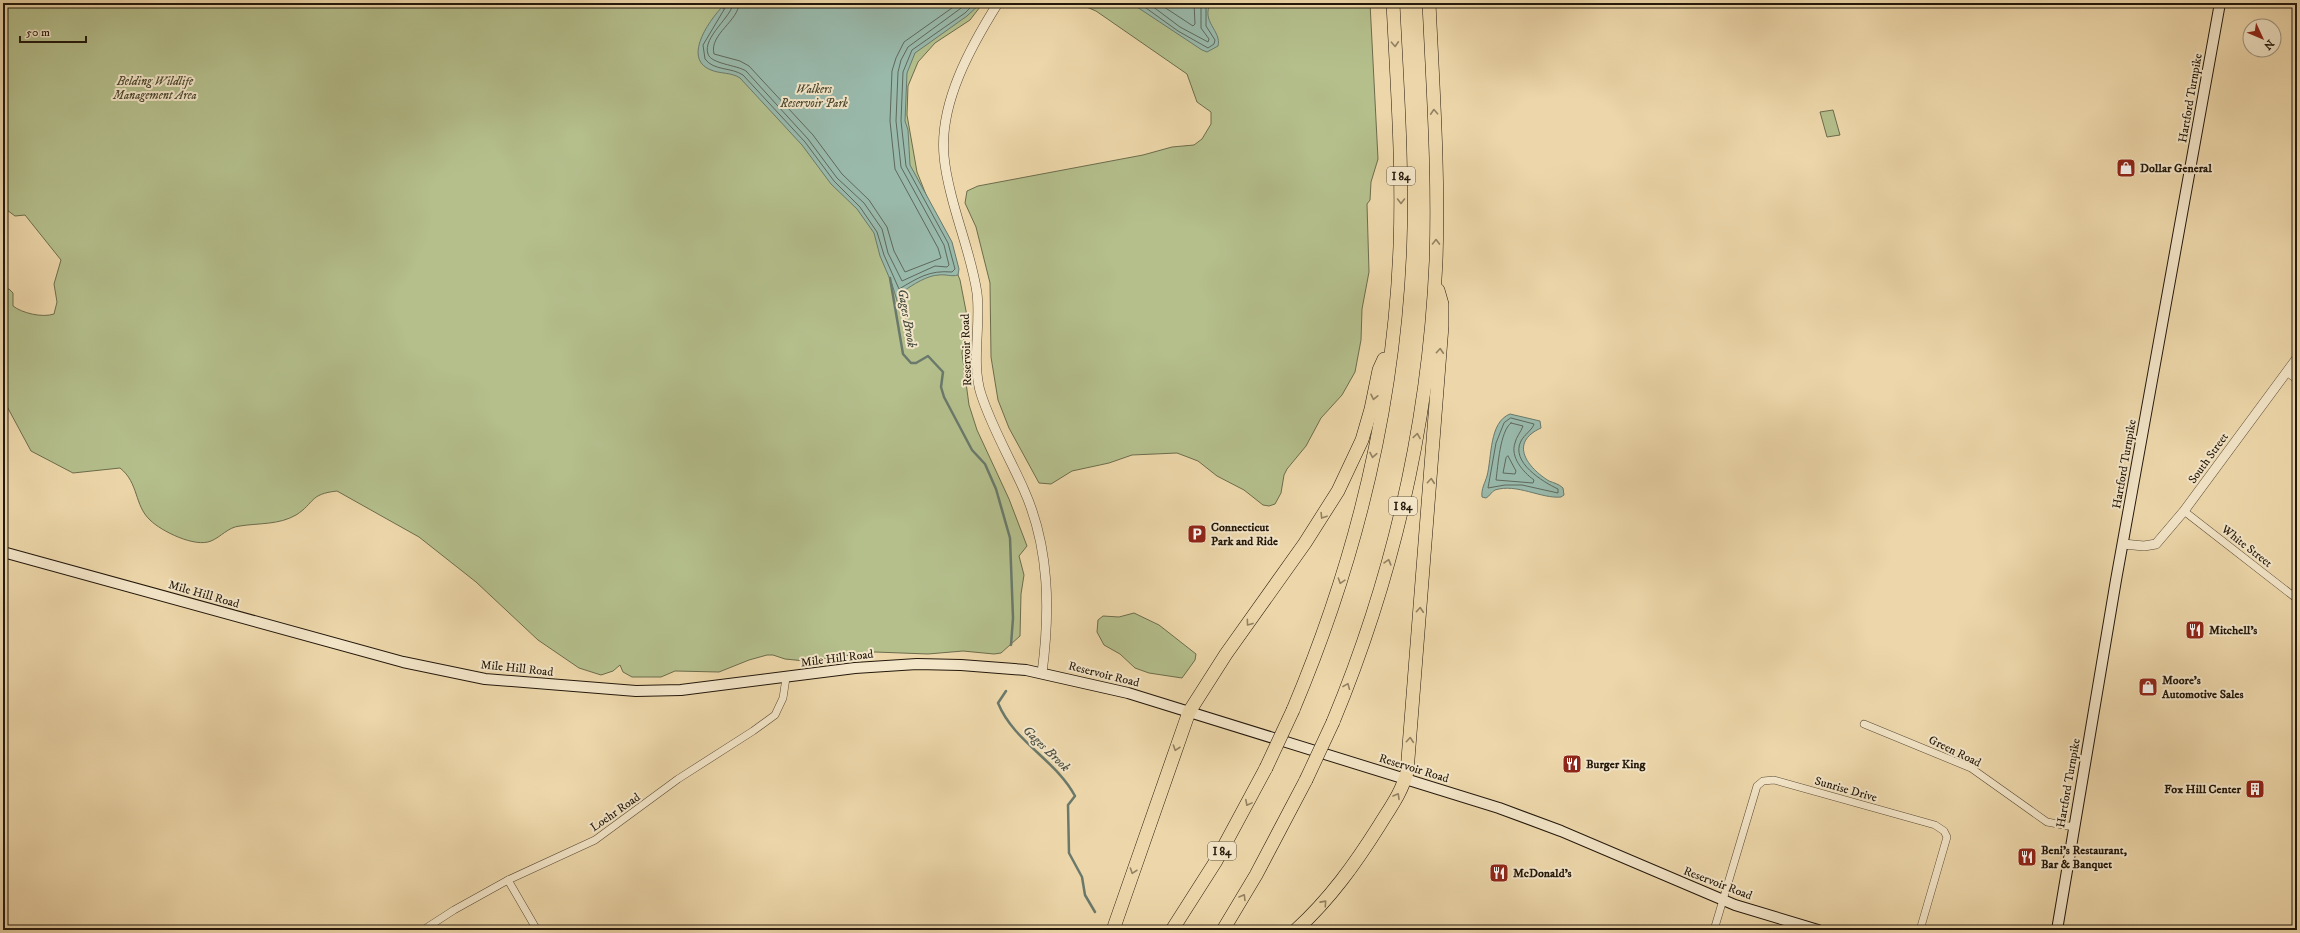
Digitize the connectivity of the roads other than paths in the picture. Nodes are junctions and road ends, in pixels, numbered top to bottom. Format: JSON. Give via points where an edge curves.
{"nodes":[{"id":1,"x":998,"y":3,"type":"edge"},
{"id":2,"x":1393,"y":3,"type":"edge"},
{"id":3,"x":1429,"y":3,"type":"edge"},
{"id":4,"x":2220,"y":3,"type":"edge"},
{"id":5,"x":1435,"y":281,"type":"junction"},
{"id":6,"x":1391,"y":348,"type":"junction"},
{"id":7,"x":2297,"y":358,"type":"edge"},
{"id":8,"x":2286,"y":372,"type":"junction"},
{"id":9,"x":2297,"y":380,"type":"edge"},
{"id":10,"x":2184,"y":511,"type":"junction"},
{"id":11,"x":2123,"y":544,"type":"junction"},
{"id":12,"x":3,"y":552,"type":"edge"},
{"id":13,"x":2297,"y":599,"type":"edge"},
{"id":14,"x":1042,"y":673,"type":"junction"},
{"id":15,"x":786,"y":678,"type":"junction"},
{"id":16,"x":1189,"y":712,"type":"junction"},
{"id":17,"x":1864,"y":724,"type":"dead end"},
{"id":18,"x":1405,"y":778,"type":"junction"},
{"id":19,"x":2074,"y":827,"type":"junction"},
{"id":20,"x":508,"y":880,"type":"junction"},
{"id":21,"x":1722,"y":900,"type":"junction"},
{"id":22,"x":423,"y":930,"type":"edge"},
{"id":23,"x":537,"y":930,"type":"edge"},
{"id":24,"x":1113,"y":930,"type":"edge"},
{"id":25,"x":1172,"y":930,"type":"edge"},
{"id":26,"x":1223,"y":930,"type":"edge"},
{"id":27,"x":1296,"y":930,"type":"edge"},
{"id":28,"x":1714,"y":930,"type":"edge"},
{"id":29,"x":1818,"y":930,"type":"edge"},
{"id":30,"x":1920,"y":930,"type":"edge"},
{"id":31,"x":2057,"y":930,"type":"edge"}],
"edges":[{"from":1,"to":14,"type":"street","name":"Reservoir Road","via":[[957,80],[946,128],[944,156],[977,293],[977,362],[980,392],[992,428],[1030,504],[1041,549],[1048,588],[1047,634]]},
{"from":2,"to":6,"type":"highway","number":"I 84","one_way":true,"via":[[1401,218]]},
{"from":5,"to":3,"type":"highway","number":"I 84","one_way":true,"via":[[1437,185]]},
{"from":4,"to":11,"type":"main road","name":"Hartford Turnpike"},
{"from":18,"to":5,"type":"highway","one_way":true,"via":[[1442,326],[1442,304]]},
{"from":26,"to":5,"type":"highway","number":"I 84","one_way":true,"bridge":true,"via":[[1264,861],[1306,780],[1332,722],[1370,621],[1404,501],[1423,399]]},
{"from":6,"to":16,"type":"highway","one_way":true,"via":[[1379,370],[1362,440],[1338,491]]},
{"from":6,"to":25,"type":"highway","number":"I 84","one_way":true,"bridge":true,"via":[[1373,456],[1356,530],[1322,636],[1293,710],[1266,768],[1220,854]]},
{"from":7,"to":8,"type":"street","name":"South Street"},
{"from":8,"to":9,"type":"street"},
{"from":8,"to":10,"type":"street","name":"South Street"},
{"from":10,"to":11,"type":"street","name":"South Street","via":[[2156,544]]},
{"from":10,"to":13,"type":"street","name":"White Street"},
{"from":11,"to":19,"type":"main road","name":"Hartford Turnpike"},
{"from":12,"to":15,"type":"main road","name":"Mile Hill Road","via":[[403,662],[485,679],[636,691],[681,690]]},
{"from":14,"to":15,"type":"main road","name":"Mile Hill Road","via":[[980,665],[917,664],[855,668]]},
{"from":14,"to":16,"type":"main road","name":"Reservoir Road","via":[[1108,688]]},
{"from":15,"to":20,"type":"street","name":"Loehr Road","via":[[783,698],[775,715],[753,732],[678,779],[596,840]]},
{"from":16,"to":18,"type":"main road","name":"Reservoir Road"},
{"from":16,"to":24,"type":"highway","one_way":true},
{"from":17,"to":19,"type":"street","name":"Green Road","via":[[1971,768],[2047,822]]},
{"from":18,"to":21,"type":"main road","name":"Reservoir Road","via":[[1533,820]]},
{"from":27,"to":18,"type":"highway","one_way":true,"via":[[1327,900],[1349,872],[1398,796]]},
{"from":19,"to":31,"type":"main road","name":"Hartford Turnpike"},
{"from":20,"to":22,"type":"street","name":"Loehr Road"},
{"from":20,"to":23,"type":"street"},
{"from":21,"to":28,"type":"street"},
{"from":21,"to":29,"type":"main road","name":"Reservoir Road"},
{"from":21,"to":30,"type":"street","name":"Sunrise Drive","via":[[1757,786],[1763,781],[1774,780],[1935,825],[1944,831],[1947,838]]}]}
